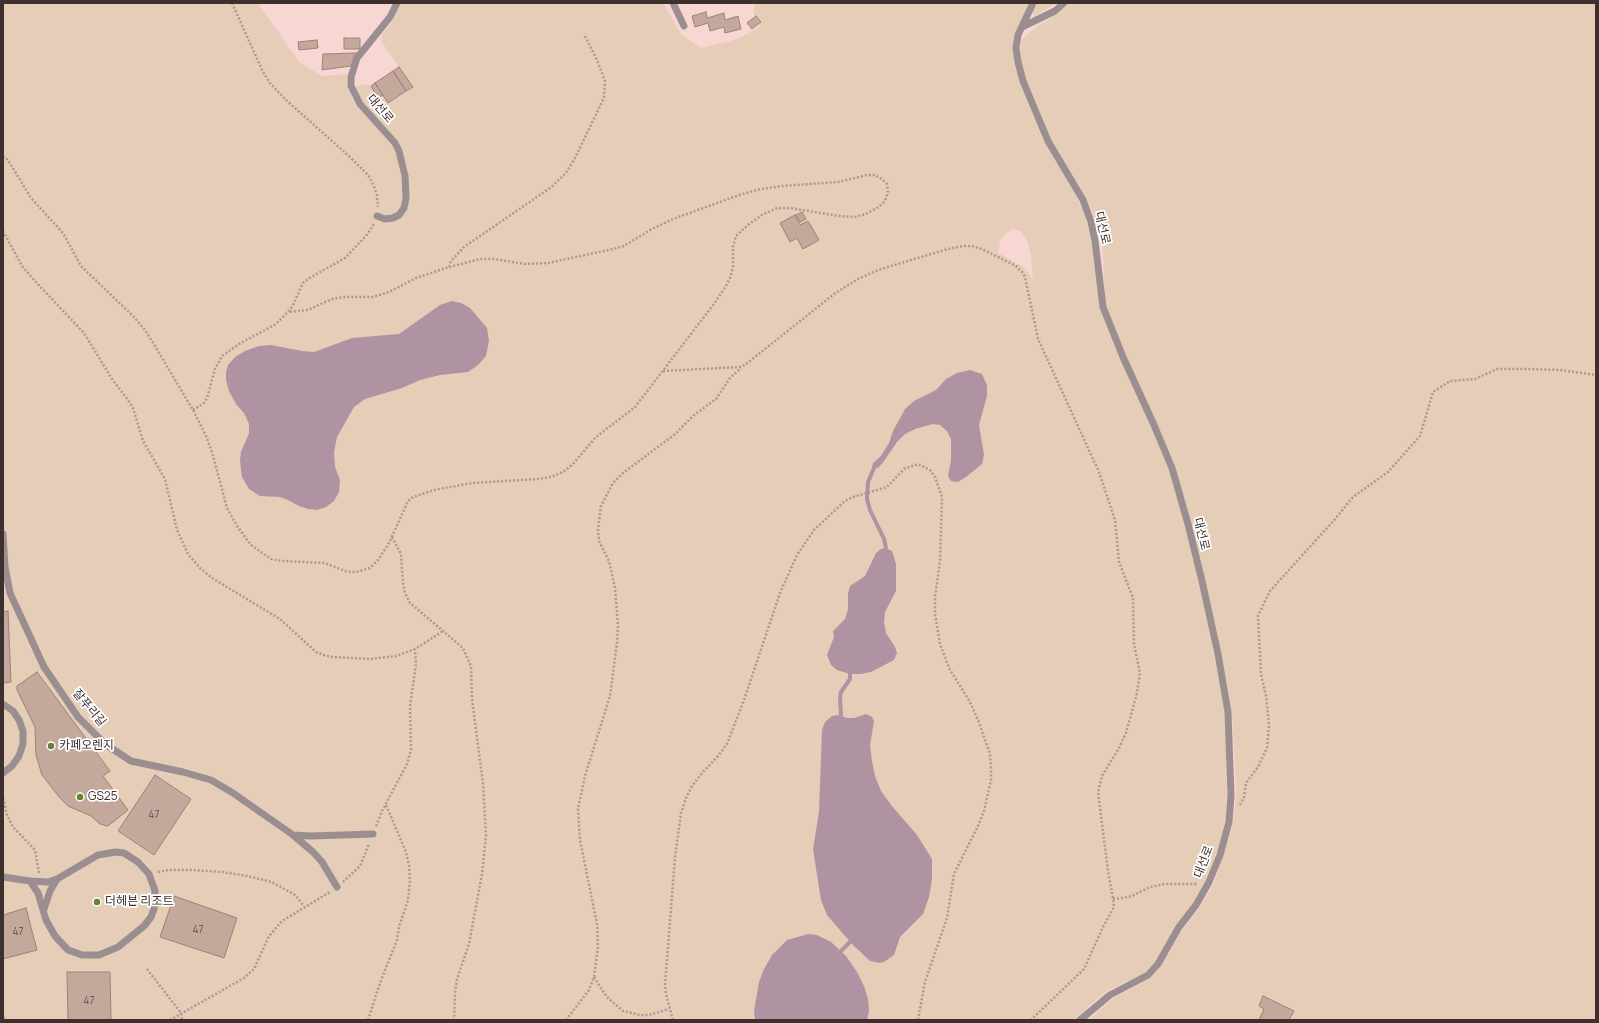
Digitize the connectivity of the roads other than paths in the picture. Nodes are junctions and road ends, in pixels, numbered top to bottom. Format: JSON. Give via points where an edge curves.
{"nodes":[{"id":1,"x":397,"y":3,"type":"edge"},
{"id":2,"x":673,"y":3,"type":"edge"},
{"id":3,"x":1033,"y":3,"type":"edge"},
{"id":4,"x":1064,"y":3,"type":"edge"},
{"id":5,"x":684,"y":26,"type":"dead end"},
{"id":6,"x":1022,"y":27,"type":"junction"},
{"id":7,"x":377,"y":216,"type":"road end"},
{"id":8,"x":3,"y":534,"type":"edge"},
{"id":9,"x":3,"y":704,"type":"edge"},
{"id":10,"x":3,"y":774,"type":"edge"},
{"id":11,"x":373,"y":834,"type":"dead end"},
{"id":12,"x":293,"y":835,"type":"junction"},
{"id":13,"x":3,"y":877,"type":"edge"},
{"id":14,"x":57,"y":879,"type":"junction"},
{"id":15,"x":30,"y":881,"type":"junction"},
{"id":16,"x":337,"y":887,"type":"dead end"},
{"id":17,"x":44,"y":910,"type":"junction"},
{"id":18,"x":1080,"y":1020,"type":"edge"}],
"edges":[{"from":1,"to":7,"type":"lane","name":"대선로","via":[[390,17],[357,58],[351,77],[351,86],[360,104],[395,143],[405,176],[404,208],[393,218]]},
{"from":2,"to":5,"type":"lane"},
{"from":3,"to":6,"type":"lane","name":"대선로"},
{"from":4,"to":6,"type":"lane","via":[[1055,11]]},
{"from":6,"to":18,"type":"lane","name":"대선로","via":[[1016,48],[1023,81],[1048,141],[1083,200],[1095,241],[1103,307],[1169,461],[1188,524],[1218,654],[1228,712],[1231,795],[1229,822],[1220,855],[1207,885],[1158,964],[1148,975],[1110,995]]},
{"from":8,"to":12,"type":"lane","name":"잘푸리길","via":[[10,592],[44,667],[78,717],[106,744],[131,761],[211,780],[234,793]]},
{"from":9,"to":10,"type":"lane","via":[[13,711],[19,720],[23,744],[19,756]]},
{"from":11,"to":12,"type":"lane"},
{"from":12,"to":16,"type":"lane","name":"잘푸리길","via":[[314,852]]},
{"from":13,"to":15,"type":"lane"},
{"from":14,"to":15,"type":"lane","via":[[48,882]]},
{"from":14,"to":17,"type":"lane"},
{"from":14,"to":17,"type":"lane","via":[[98,855],[124,853],[150,874],[155,890],[151,917],[135,934],[108,952],[90,956],[76,954],[61,944],[46,920]]},
{"from":15,"to":17,"type":"lane"}]}
